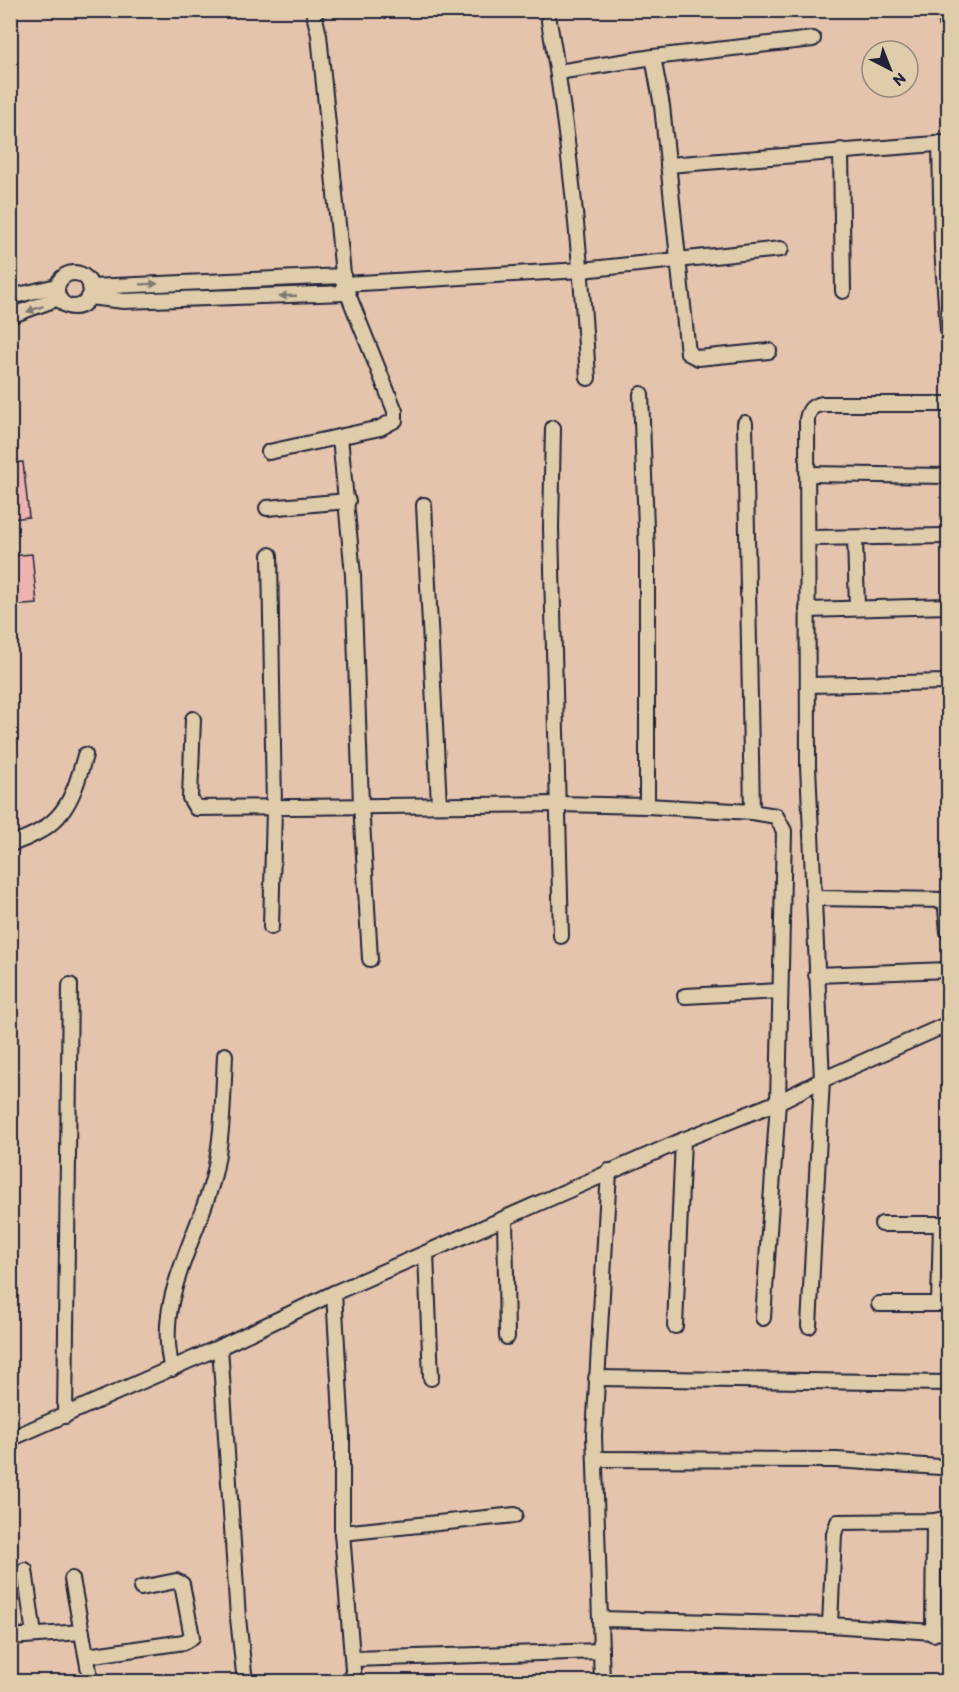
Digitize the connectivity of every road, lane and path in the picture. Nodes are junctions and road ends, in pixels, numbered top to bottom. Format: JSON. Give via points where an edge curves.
{"nodes":[{"id":1,"x":313,"y":10,"type":"edge"},
{"id":2,"x":549,"y":21,"type":"dead end"},
{"id":3,"x":813,"y":39,"type":"dead end"},
{"id":4,"x":653,"y":57,"type":"junction"},
{"id":5,"x":558,"y":72,"type":"junction"},
{"id":6,"x":944,"y":143,"type":"edge"},
{"id":7,"x":841,"y":150,"type":"junction"},
{"id":8,"x":668,"y":165,"type":"junction"},
{"id":9,"x":781,"y":249,"type":"dead end"},
{"id":10,"x":680,"y":260,"type":"junction"},
{"id":11,"x":582,"y":270,"type":"junction"},
{"id":12,"x":345,"y":285,"type":"junction"},
{"id":13,"x":843,"y":291,"type":"dead end"},
{"id":14,"x":58,"y":292,"type":"junction"},
{"id":15,"x":90,"y":292,"type":"junction"},
{"id":16,"x":10,"y":297,"type":"edge"},
{"id":17,"x":10,"y":316,"type":"edge"},
{"id":18,"x":948,"y":330,"type":"edge"},
{"id":19,"x":769,"y":351,"type":"dead end"},
{"id":20,"x":588,"y":378,"type":"dead end"},
{"id":21,"x":641,"y":394,"type":"dead end"},
{"id":22,"x":948,"y":404,"type":"edge"},
{"id":23,"x":745,"y":423,"type":"dead end"},
{"id":24,"x":553,"y":428,"type":"dead end"},
{"id":25,"x":340,"y":437,"type":"junction"},
{"id":26,"x":269,"y":452,"type":"dead end"},
{"id":27,"x":808,"y":474,"type":"junction"},
{"id":28,"x":948,"y":476,"type":"edge"},
{"id":29,"x":348,"y":501,"type":"junction"},
{"id":30,"x":424,"y":505,"type":"dead end"},
{"id":31,"x":267,"y":508,"type":"dead end"},
{"id":32,"x":948,"y":536,"type":"edge"},
{"id":33,"x":808,"y":538,"type":"junction"},
{"id":34,"x":855,"y":538,"type":"junction"},
{"id":35,"x":270,"y":555,"type":"dead end"},
{"id":36,"x":948,"y":606,"type":"edge"},
{"id":37,"x":857,"y":608,"type":"junction"},
{"id":38,"x":807,"y":610,"type":"junction"},
{"id":39,"x":948,"y":682,"type":"edge"},
{"id":40,"x":808,"y":685,"type":"junction"},
{"id":41,"x":193,"y":719,"type":"dead end"},
{"id":42,"x":86,"y":755,"type":"dead end"},
{"id":43,"x":361,"y":804,"type":"junction"},
{"id":44,"x":558,"y":804,"type":"junction"},
{"id":45,"x":439,"y":806,"type":"junction"},
{"id":46,"x":647,"y":806,"type":"junction"},
{"id":47,"x":274,"y":809,"type":"junction"},
{"id":48,"x":752,"y":812,"type":"junction"},
{"id":49,"x":10,"y":844,"type":"edge"},
{"id":50,"x":815,"y":898,"type":"junction"},
{"id":51,"x":948,"y":899,"type":"edge"},
{"id":52,"x":271,"y":927,"type":"dead end"},
{"id":53,"x":948,"y":932,"type":"edge"},
{"id":54,"x":561,"y":936,"type":"dead end"},
{"id":55,"x":370,"y":959,"type":"dead end"},
{"id":56,"x":948,"y":970,"type":"edge"},
{"id":57,"x":816,"y":975,"type":"junction"},
{"id":58,"x":70,"y":985,"type":"dead end"},
{"id":59,"x":780,"y":991,"type":"junction"},
{"id":60,"x":685,"y":996,"type":"dead end"},
{"id":61,"x":948,"y":1024,"type":"edge"},
{"id":62,"x":225,"y":1055,"type":"dead end"},
{"id":63,"x":822,"y":1080,"type":"junction"},
{"id":64,"x":778,"y":1102,"type":"junction"},
{"id":65,"x":683,"y":1140,"type":"junction"},
{"id":66,"x":609,"y":1171,"type":"junction"},
{"id":67,"x":505,"y":1218,"type":"junction"},
{"id":68,"x":882,"y":1224,"type":"dead end"},
{"id":69,"x":945,"y":1224,"type":"edge"},
{"id":70,"x":426,"y":1253,"type":"junction"},
{"id":71,"x":334,"y":1293,"type":"junction"},
{"id":72,"x":879,"y":1304,"type":"dead end"},
{"id":73,"x":944,"y":1304,"type":"edge"},
{"id":74,"x":763,"y":1318,"type":"dead end"},
{"id":75,"x":675,"y":1326,"type":"dead end"},
{"id":76,"x":809,"y":1326,"type":"dead end"},
{"id":77,"x":507,"y":1337,"type":"dead end"},
{"id":78,"x":220,"y":1347,"type":"junction"},
{"id":79,"x":172,"y":1369,"type":"junction"},
{"id":80,"x":431,"y":1378,"type":"dead end"},
{"id":81,"x":596,"y":1378,"type":"junction"},
{"id":82,"x":948,"y":1383,"type":"edge"},
{"id":83,"x":65,"y":1416,"type":"junction"},
{"id":84,"x":10,"y":1439,"type":"edge"},
{"id":85,"x":595,"y":1459,"type":"junction"},
{"id":86,"x":940,"y":1467,"type":"dead end"},
{"id":87,"x":514,"y":1515,"type":"dead end"},
{"id":88,"x":948,"y":1518,"type":"edge"},
{"id":89,"x":934,"y":1521,"type":"junction"},
{"id":90,"x":342,"y":1533,"type":"junction"},
{"id":91,"x":25,"y":1570,"type":"dead end"},
{"id":92,"x":72,"y":1579,"type":"dead end"},
{"id":93,"x":141,"y":1588,"type":"dead end"},
{"id":94,"x":600,"y":1619,"type":"junction"},
{"id":95,"x":830,"y":1625,"type":"junction"},
{"id":96,"x":82,"y":1632,"type":"junction"},
{"id":97,"x":948,"y":1633,"type":"edge"},
{"id":98,"x":933,"y":1634,"type":"junction"},
{"id":99,"x":34,"y":1635,"type":"junction"},
{"id":100,"x":10,"y":1636,"type":"edge"},
{"id":101,"x":601,"y":1651,"type":"junction"},
{"id":102,"x":87,"y":1656,"type":"junction"},
{"id":103,"x":353,"y":1659,"type":"junction"},
{"id":104,"x":92,"y":1682,"type":"edge"},
{"id":105,"x":245,"y":1682,"type":"edge"},
{"id":106,"x":354,"y":1682,"type":"edge"},
{"id":107,"x":602,"y":1682,"type":"edge"}],
"edges":[{"from":1,"to":12,"type":"street","via":[[320,35]]},
{"from":2,"to":5,"type":"street"},
{"from":3,"to":4,"type":"street"},
{"from":4,"to":5,"type":"street"},
{"from":4,"to":8,"type":"street"},
{"from":5,"to":11,"type":"street"},
{"from":6,"to":7,"type":"street"},
{"from":6,"to":18,"type":"street","via":[[942,249]]},
{"from":7,"to":8,"type":"street"},
{"from":7,"to":13,"type":"street"},
{"from":8,"to":10,"type":"street"},
{"from":9,"to":10,"type":"street"},
{"from":10,"to":11,"type":"street"},
{"from":10,"to":19,"type":"street","via":[[688,353],[698,358]]},
{"from":11,"to":12,"type":"street"},
{"from":11,"to":20,"type":"street"},
{"from":15,"to":12,"type":"street","one_way":true},
{"from":12,"to":15,"type":"street","one_way":true,"via":[[124,301]]},
{"from":12,"to":25,"type":"street","via":[[395,411],[395,420],[380,428]]},
{"from":14,"to":15,"type":"street","via":[[65,305],[76,307]]},
{"from":14,"to":15,"type":"street","via":[[63,276],[74,273],[85,277]]},
{"from":14,"to":16,"type":"street"},
{"from":14,"to":17,"type":"street","one_way":true},
{"from":21,"to":46,"type":"street","via":[[647,555]]},
{"from":22,"to":27,"type":"street","via":[[814,405],[807,419]]},
{"from":23,"to":48,"type":"street"},
{"from":24,"to":44,"type":"street","via":[[551,528]]},
{"from":25,"to":26,"type":"street"},
{"from":25,"to":29,"type":"street"},
{"from":27,"to":28,"type":"street"},
{"from":27,"to":33,"type":"street"},
{"from":29,"to":31,"type":"street"},
{"from":29,"to":43,"type":"street"},
{"from":30,"to":45,"type":"street"},
{"from":32,"to":34,"type":"street"},
{"from":33,"to":34,"type":"street"},
{"from":33,"to":38,"type":"street"},
{"from":34,"to":37,"type":"street"},
{"from":35,"to":47,"type":"street"},
{"from":36,"to":37,"type":"street"},
{"from":37,"to":38,"type":"street"},
{"from":38,"to":40,"type":"street"},
{"from":39,"to":40,"type":"street"},
{"from":40,"to":50,"type":"street"},
{"from":41,"to":47,"type":"street","via":[[192,805],[203,809]]},
{"from":42,"to":49,"type":"street","via":[[68,807],[42,829]]},
{"from":43,"to":45,"type":"street"},
{"from":43,"to":47,"type":"street"},
{"from":43,"to":55,"type":"street"},
{"from":44,"to":45,"type":"street"},
{"from":44,"to":46,"type":"street"},
{"from":44,"to":54,"type":"street"},
{"from":46,"to":48,"type":"street"},
{"from":47,"to":52,"type":"street"},
{"from":48,"to":59,"type":"street","via":[[776,816],[784,831]]},
{"from":50,"to":51,"type":"street"},
{"from":50,"to":57,"type":"street"},
{"from":51,"to":53,"type":"street"},
{"from":56,"to":57,"type":"street"},
{"from":57,"to":63,"type":"street"},
{"from":58,"to":83,"type":"street"},
{"from":59,"to":60,"type":"street"},
{"from":59,"to":64,"type":"street"},
{"from":61,"to":63,"type":"street"},
{"from":62,"to":79,"type":"street","via":[[223,1115],[213,1179],[168,1312],[167,1350]]},
{"from":63,"to":64,"type":"street"},
{"from":63,"to":76,"type":"street"},
{"from":64,"to":65,"type":"street"},
{"from":64,"to":74,"type":"street"},
{"from":65,"to":66,"type":"street"},
{"from":65,"to":75,"type":"street"},
{"from":66,"to":67,"type":"street"},
{"from":66,"to":81,"type":"street"},
{"from":67,"to":70,"type":"street"},
{"from":67,"to":77,"type":"street"},
{"from":68,"to":69,"type":"street"},
{"from":69,"to":73,"type":"street"},
{"from":70,"to":71,"type":"street"},
{"from":70,"to":80,"type":"street"},
{"from":71,"to":78,"type":"street"},
{"from":71,"to":90,"type":"street","via":[[342,1433]]},
{"from":72,"to":73,"type":"street"},
{"from":78,"to":79,"type":"street"},
{"from":78,"to":105,"type":"street","via":[[237,1618]]},
{"from":79,"to":83,"type":"street"},
{"from":81,"to":82,"type":"street"},
{"from":81,"to":85,"type":"street"},
{"from":83,"to":84,"type":"street"},
{"from":85,"to":86,"type":"street","via":[[836,1460]]},
{"from":85,"to":94,"type":"street"},
{"from":87,"to":90,"type":"street"},
{"from":88,"to":89,"type":"street"},
{"from":89,"to":95,"type":"street","via":[[838,1522],[834,1534]]},
{"from":89,"to":98,"type":"street"},
{"from":90,"to":103,"type":"street"},
{"from":91,"to":99,"type":"street"},
{"from":92,"to":96,"type":"street"},
{"from":93,"to":102,"type":"street","via":[[171,1582],[182,1584],[192,1637],[184,1642]]},
{"from":94,"to":95,"type":"street"},
{"from":94,"to":101,"type":"street"},
{"from":95,"to":98,"type":"street"},
{"from":96,"to":99,"type":"street"},
{"from":96,"to":102,"type":"street"},
{"from":97,"to":98,"type":"street"},
{"from":99,"to":100,"type":"street"},
{"from":101,"to":103,"type":"street"},
{"from":101,"to":107,"type":"street"},
{"from":102,"to":104,"type":"street"},
{"from":103,"to":106,"type":"street"}]}
